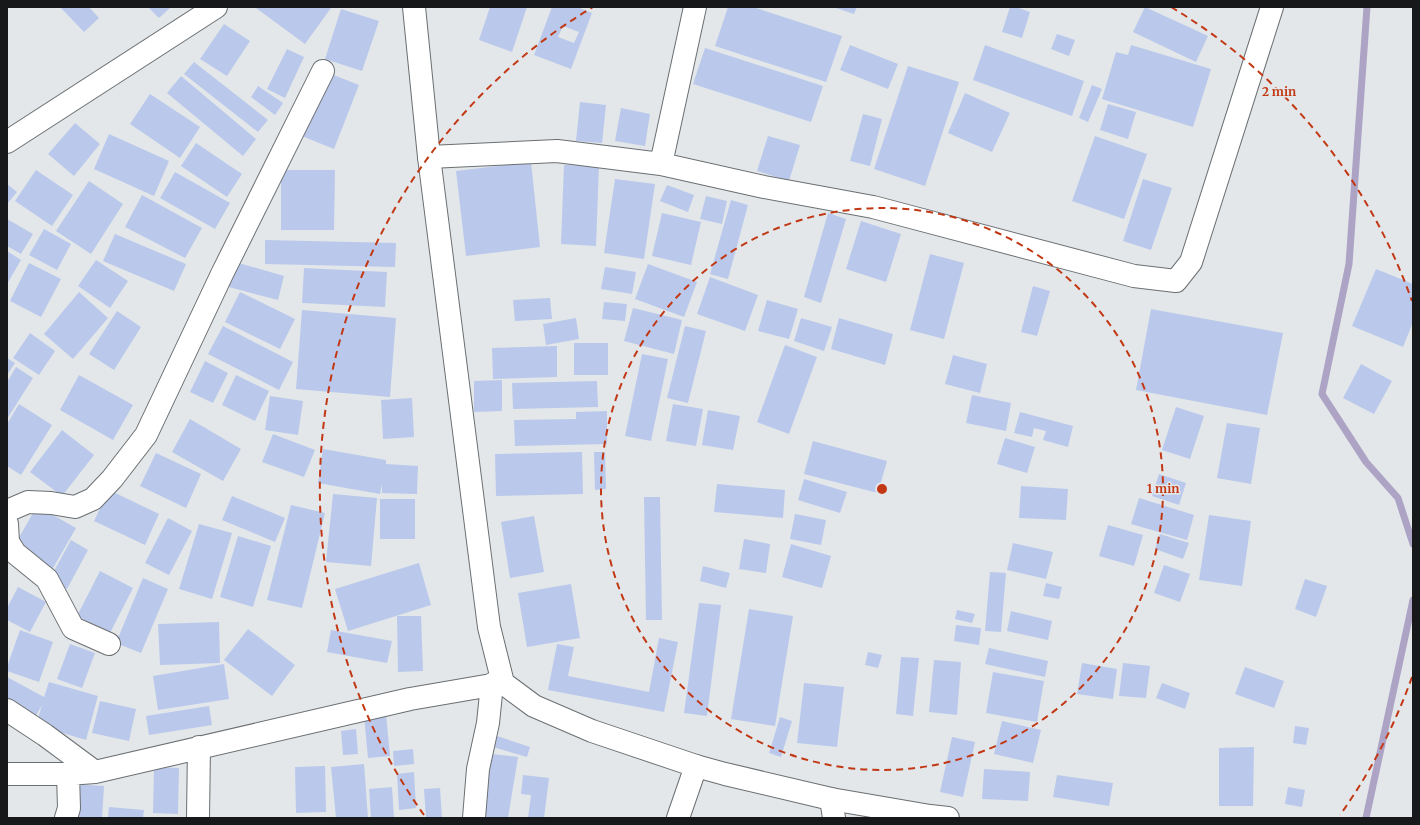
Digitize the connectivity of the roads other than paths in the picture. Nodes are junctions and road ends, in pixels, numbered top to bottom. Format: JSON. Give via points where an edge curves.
{"nodes":[{"id":1,"x":216,"y":7,"type":"edge"},
{"id":2,"x":695,"y":7,"type":"edge"},
{"id":3,"x":1272,"y":7,"type":"edge"},
{"id":4,"x":412,"y":9,"type":"edge"},
{"id":5,"x":323,"y":71,"type":"dead end"},
{"id":6,"x":7,"y":142,"type":"edge"},
{"id":7,"x":429,"y":157,"type":"junction"},
{"id":8,"x":660,"y":164,"type":"junction"},
{"id":9,"x":7,"y":511,"type":"edge"},
{"id":10,"x":7,"y":524,"type":"edge"},
{"id":11,"x":109,"y":644,"type":"dead end"},
{"id":12,"x":497,"y":684,"type":"junction"},
{"id":13,"x":7,"y":710,"type":"edge"},
{"id":14,"x":199,"y":747,"type":"junction"},
{"id":15,"x":696,"y":766,"type":"junction"},
{"id":16,"x":95,"y":772,"type":"junction"},
{"id":17,"x":7,"y":774,"type":"edge"},
{"id":18,"x":68,"y":774,"type":"junction"},
{"id":19,"x":833,"y":808,"type":"edge"},
{"id":20,"x":66,"y":818,"type":"edge"},
{"id":21,"x":198,"y":818,"type":"edge"},
{"id":22,"x":474,"y":818,"type":"edge"},
{"id":23,"x":678,"y":818,"type":"edge"},
{"id":24,"x":948,"y":818,"type":"edge"}],
"edges":[{"from":1,"to":6,"type":"street"},
{"from":2,"to":8,"type":"street"},
{"from":3,"to":8,"type":"street","via":[[1191,262],[1176,281],[1134,276],[873,208]]},
{"from":4,"to":7,"type":"street"},
{"from":5,"to":9,"type":"street","via":[[222,274],[146,435],[93,499],[75,507],[28,502]]},
{"from":7,"to":8,"type":"street","via":[[557,151]]},
{"from":7,"to":12,"type":"street"},
{"from":10,"to":11,"type":"street","via":[[8,542],[15,553],[47,579],[73,628]]},
{"from":12,"to":14,"type":"street","via":[[410,699]]},
{"from":12,"to":15,"type":"street","via":[[534,706],[592,731]]},
{"from":12,"to":22,"type":"street","via":[[478,769]]},
{"from":13,"to":16,"type":"street"},
{"from":14,"to":16,"type":"street"},
{"from":14,"to":21,"type":"street"},
{"from":15,"to":19,"type":"street"},
{"from":15,"to":23,"type":"street"},
{"from":16,"to":18,"type":"street"},
{"from":17,"to":18,"type":"street"},
{"from":18,"to":20,"type":"street","via":[[69,808]]},
{"from":19,"to":24,"type":"street"}]}
